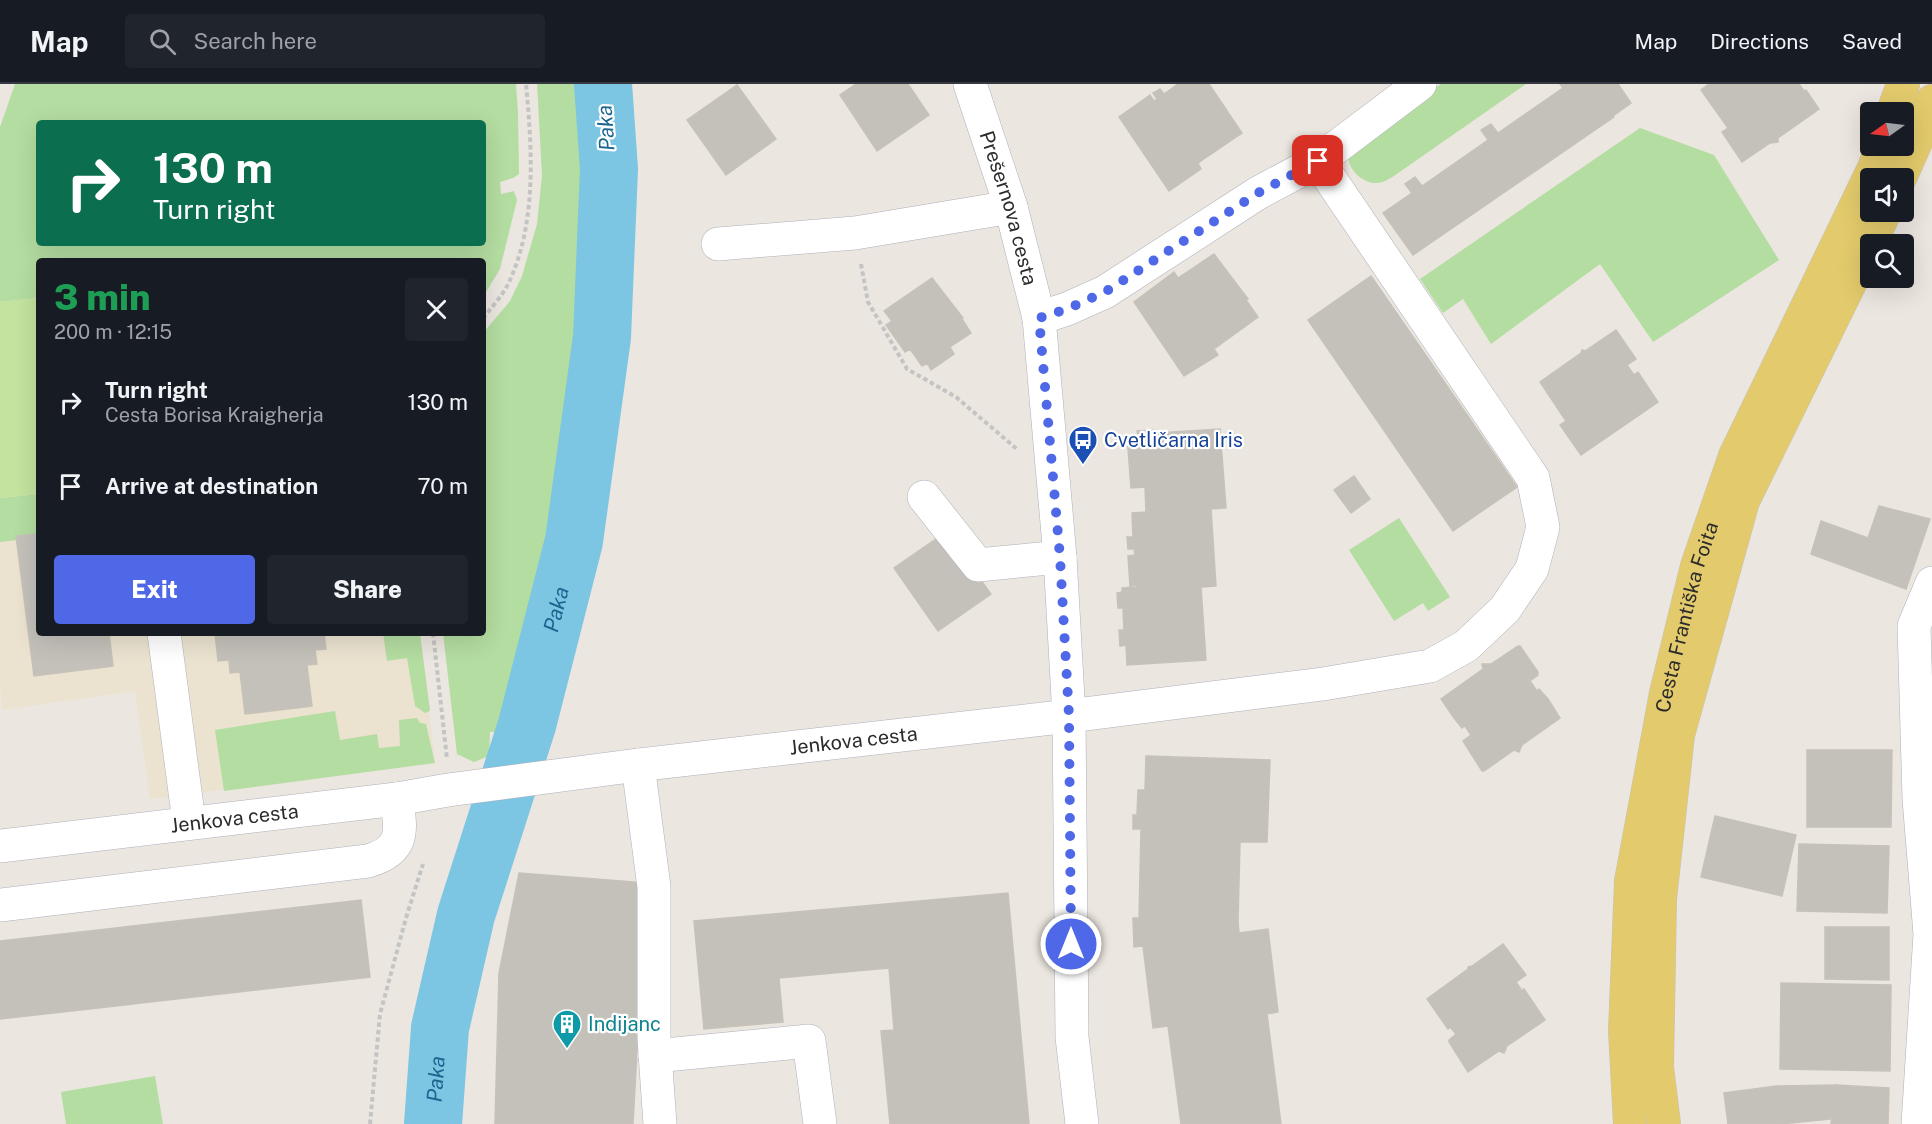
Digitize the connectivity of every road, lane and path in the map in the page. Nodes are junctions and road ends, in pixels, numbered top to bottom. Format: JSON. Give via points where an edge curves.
{"nodes":[{"id":1,"x":526,"y":84,"type":"edge"},
{"id":2,"x":969,"y":84,"type":"edge"},
{"id":3,"x":1420,"y":84,"type":"edge"},
{"id":4,"x":1903,"y":84,"type":"edge"},
{"id":5,"x":1932,"y":101,"type":"edge"},
{"id":6,"x":1897,"y":102,"type":"edge"},
{"id":7,"x":1878,"y":156,"type":"edge"},
{"id":8,"x":1318,"y":161,"type":"junction"},
{"id":9,"x":1904,"y":168,"type":"edge"},
{"id":10,"x":1011,"y":207,"type":"junction"},
{"id":11,"x":1880,"y":222,"type":"edge"},
{"id":12,"x":855,"y":233,"type":"junction"},
{"id":13,"x":718,"y":244,"type":"dead end"},
{"id":14,"x":486,"y":314,"type":"edge"},
{"id":15,"x":1039,"y":318,"type":"junction"},
{"id":16,"x":1052,"y":457,"type":"junction"},
{"id":17,"x":924,"y":497,"type":"dead end"},
{"id":18,"x":1060,"y":557,"type":"junction"},
{"id":19,"x":1932,"y":583,"type":"edge"},
{"id":20,"x":165,"y":636,"type":"edge"},
{"id":21,"x":433,"y":636,"type":"edge"},
{"id":22,"x":1069,"y":716,"type":"junction"},
{"id":23,"x":447,"y":760,"type":"dead end"},
{"id":24,"x":638,"y":765,"type":"junction"},
{"id":25,"x":397,"y":799,"type":"junction"},
{"id":26,"x":189,"y":822,"type":"junction"},
{"id":27,"x":0,"y":846,"type":"edge"},
{"id":28,"x":427,"y":854,"type":"dead end"},
{"id":29,"x":0,"y":905,"type":"edge"},
{"id":30,"x":1931,"y":934,"type":"edge"},
{"id":31,"x":655,"y":1056,"type":"junction"},
{"id":32,"x":370,"y":1124,"type":"edge"},
{"id":33,"x":660,"y":1124,"type":"edge"},
{"id":34,"x":820,"y":1124,"type":"edge"},
{"id":35,"x":1082,"y":1124,"type":"edge"},
{"id":36,"x":1630,"y":1124,"type":"edge"},
{"id":37,"x":1664,"y":1124,"type":"edge"},
{"id":38,"x":1918,"y":1124,"type":"edge"}],
"edges":[{"from":1,"to":14,"type":"path","via":[[530,187],[525,233],[509,281]]},
{"from":2,"to":10,"type":"street","name":"Prešernova cesta"},
{"from":3,"to":8,"type":"street"},
{"from":4,"to":6,"type":"main road"},
{"from":5,"to":9,"type":"main road"},
{"from":7,"to":36,"type":"main road","name":"Cesta Františka Foita","via":[[1735,456],[1697,567],[1666,693],[1631,881],[1625,1031]]},
{"from":8,"to":15,"type":"street","via":[[1258,193],[1105,292]]},
{"from":8,"to":22,"type":"street","name":"Jenkova cesta","via":[[1533,478],[1543,527],[1532,569],[1505,609],[1466,646],[1430,666],[1323,684]]},
{"from":10,"to":12,"type":"street"},
{"from":10,"to":15,"type":"street","name":"Prešernova cesta"},
{"from":11,"to":37,"type":"main road","name":"Cesta Františka Foita","via":[[1743,501],[1678,735],[1660,899],[1657,1067]]},
{"from":12,"to":13,"type":"street"},
{"from":12,"to":16,"type":"path","via":[[868,302],[907,369],[956,397],[1023,455]]},
{"from":15,"to":16,"type":"street","name":"Prešernova cesta"},
{"from":16,"to":18,"type":"street","name":"Prešernova cesta"},
{"from":17,"to":18,"type":"street","via":[[978,565]]},
{"from":18,"to":22,"type":"street","name":"Prešernova cesta"},
{"from":19,"to":30,"type":"street","via":[[1914,626],[1918,799]]},
{"from":20,"to":26,"type":"street"},
{"from":21,"to":23,"type":"path"},
{"from":22,"to":24,"type":"street","name":"Jenkova cesta"},
{"from":22,"to":35,"type":"street","name":"Prešernova cesta","via":[[1072,1037]]},
{"from":24,"to":25,"type":"street","name":"Jenkova cesta"},
{"from":24,"to":31,"type":"street","via":[[654,887]]},
{"from":25,"to":26,"type":"street","name":"Jenkova cesta"},
{"from":25,"to":29,"type":"street","via":[[397,844],[385,856],[368,861]]},
{"from":26,"to":27,"type":"street","name":"Jenkova cesta"},
{"from":28,"to":32,"type":"path","via":[[380,1014]]},
{"from":30,"to":38,"type":"street"},
{"from":31,"to":33,"type":"street"},
{"from":31,"to":34,"type":"street","via":[[809,1041]]}]}
